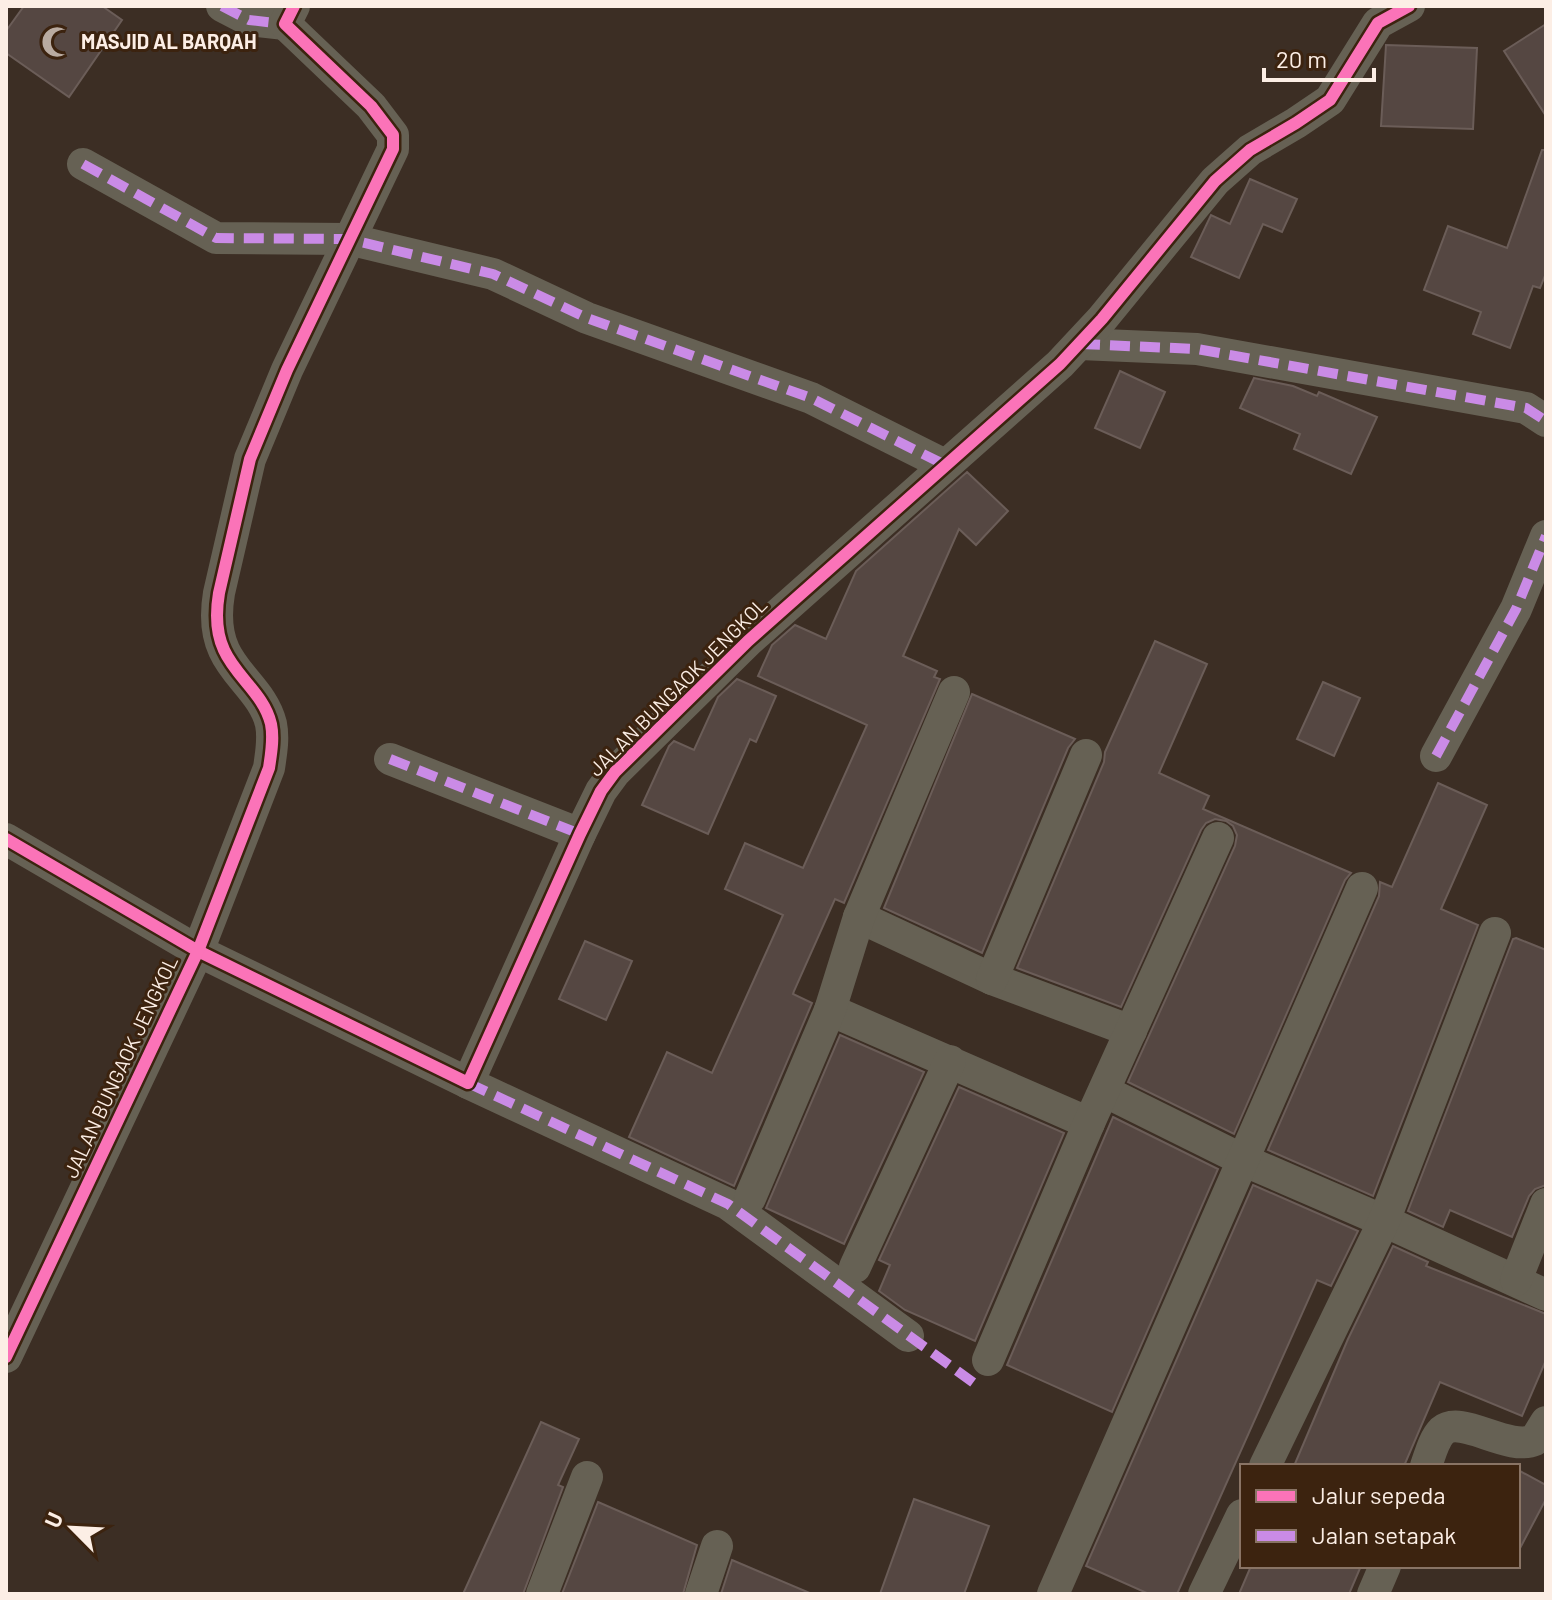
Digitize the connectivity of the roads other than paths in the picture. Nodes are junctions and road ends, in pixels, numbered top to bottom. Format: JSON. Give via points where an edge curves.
{"nodes":[{"id":1,"x":222,"y":6,"type":"edge"},
{"id":2,"x":1409,"y":6,"type":"edge"},
{"id":3,"x":290,"y":15,"type":"edge"},
{"id":4,"x":83,"y":164,"type":"dead end"},
{"id":5,"x":348,"y":239,"type":"junction"},
{"id":6,"x":1080,"y":344,"type":"junction"},
{"id":7,"x":1546,"y":421,"type":"edge"},
{"id":8,"x":945,"y":465,"type":"junction"},
{"id":9,"x":1546,"y":536,"type":"edge"},
{"id":10,"x":954,"y":692,"type":"dead end"},
{"id":11,"x":1086,"y":755,"type":"dead end"},
{"id":12,"x":1436,"y":756,"type":"dead end"},
{"id":13,"x":390,"y":759,"type":"dead end"},
{"id":14,"x":580,"y":834,"type":"junction"},
{"id":15,"x":1218,"y":838,"type":"dead end"},
{"id":16,"x":6,"y":839,"type":"edge"},
{"id":17,"x":1362,"y":888,"type":"dead end"},
{"id":18,"x":859,"y":917,"type":"junction"},
{"id":19,"x":1495,"y":933,"type":"dead end"},
{"id":20,"x":198,"y":951,"type":"junction"},
{"id":21,"x":992,"y":979,"type":"junction"},
{"id":22,"x":830,"y":1010,"type":"junction"},
{"id":23,"x":1131,"y":1031,"type":"junction"},
{"id":24,"x":950,"y":1061,"type":"junction"},
{"id":25,"x":468,"y":1083,"type":"junction"},
{"id":26,"x":1104,"y":1091,"type":"junction"},
{"id":27,"x":1089,"y":1123,"type":"junction"},
{"id":28,"x":1245,"y":1161,"type":"junction"},
{"id":29,"x":750,"y":1198,"type":"dead end"},
{"id":30,"x":1546,"y":1204,"type":"edge"},
{"id":31,"x":1384,"y":1221,"type":"junction"},
{"id":32,"x":855,"y":1267,"type":"dead end"},
{"id":33,"x":1516,"y":1280,"type":"junction"},
{"id":34,"x":1546,"y":1295,"type":"edge"},
{"id":35,"x":908,"y":1336,"type":"dead end"},
{"id":36,"x":6,"y":1357,"type":"edge"},
{"id":37,"x":988,"y":1360,"type":"dead end"},
{"id":38,"x":1546,"y":1422,"type":"edge"},
{"id":39,"x":1266,"y":1464,"type":"edge"},
{"id":40,"x":1427,"y":1464,"type":"edge"},
{"id":41,"x":587,"y":1477,"type":"dead end"},
{"id":42,"x":1240,"y":1519,"type":"edge"},
{"id":43,"x":717,"y":1546,"type":"dead end"},
{"id":44,"x":1384,"y":1568,"type":"edge"},
{"id":45,"x":1059,"y":1593,"type":"edge"},
{"id":46,"x":542,"y":1594,"type":"edge"},
{"id":47,"x":701,"y":1594,"type":"edge"},
{"id":48,"x":1204,"y":1594,"type":"edge"},
{"id":49,"x":1373,"y":1594,"type":"edge"}],
"edges":[{"from":1,"to":3,"type":"street","via":[[249,20]]},
{"from":2,"to":6,"type":"street","name":"JALAN BUNGAOK JENGKOL","via":[[1378,23],[1330,100],[1250,150],[1215,181]]},
{"from":3,"to":5,"type":"street","via":[[393,135],[393,149]]},
{"from":4,"to":5,"type":"street","via":[[216,238]]},
{"from":5,"to":8,"type":"street","via":[[493,274],[587,318],[811,398]]},
{"from":5,"to":20,"type":"street","via":[[250,459],[224,566],[216,610],[224,650],[262,702],[273,744],[269,768]]},
{"from":6,"to":7,"type":"street","via":[[1197,349],[1526,408]]},
{"from":6,"to":8,"type":"street","name":"JALAN BUNGAOK JENGKOL"},
{"from":8,"to":14,"type":"street","name":"JALAN BUNGAOK JENGKOL","via":[[748,641],[615,772]]},
{"from":9,"to":12,"type":"street","via":[[1516,609]]},
{"from":10,"to":18,"type":"street"},
{"from":11,"to":21,"type":"street"},
{"from":13,"to":14,"type":"street"},
{"from":14,"to":25,"type":"street","name":"JALAN BUNGAOK JENGKOL"},
{"from":15,"to":23,"type":"street"},
{"from":16,"to":20,"type":"street"},
{"from":17,"to":28,"type":"street"},
{"from":18,"to":21,"type":"street"},
{"from":18,"to":22,"type":"street"},
{"from":19,"to":31,"type":"street"},
{"from":20,"to":25,"type":"street","name":"JALAN BUNGAOK JENGKOL"},
{"from":20,"to":36,"type":"street","name":"JALAN BUNGAOK JENGKOL"},
{"from":21,"to":23,"type":"street"},
{"from":22,"to":24,"type":"street"},
{"from":22,"to":29,"type":"street"},
{"from":23,"to":26,"type":"street"},
{"from":24,"to":27,"type":"street"},
{"from":24,"to":32,"type":"street"},
{"from":25,"to":35,"type":"street","via":[[728,1204]]},
{"from":26,"to":27,"type":"street"},
{"from":26,"to":28,"type":"street"},
{"from":27,"to":37,"type":"street"},
{"from":28,"to":31,"type":"street"},
{"from":28,"to":45,"type":"street"},
{"from":30,"to":33,"type":"street"},
{"from":31,"to":33,"type":"street"},
{"from":31,"to":39,"type":"street"},
{"from":33,"to":34,"type":"street"},
{"from":38,"to":40,"type":"street","via":[[1535,1440],[1518,1444],[1459,1426],[1447,1428]]},
{"from":41,"to":46,"type":"street"},
{"from":42,"to":48,"type":"street"},
{"from":43,"to":47,"type":"street"},
{"from":44,"to":49,"type":"street"}]}
